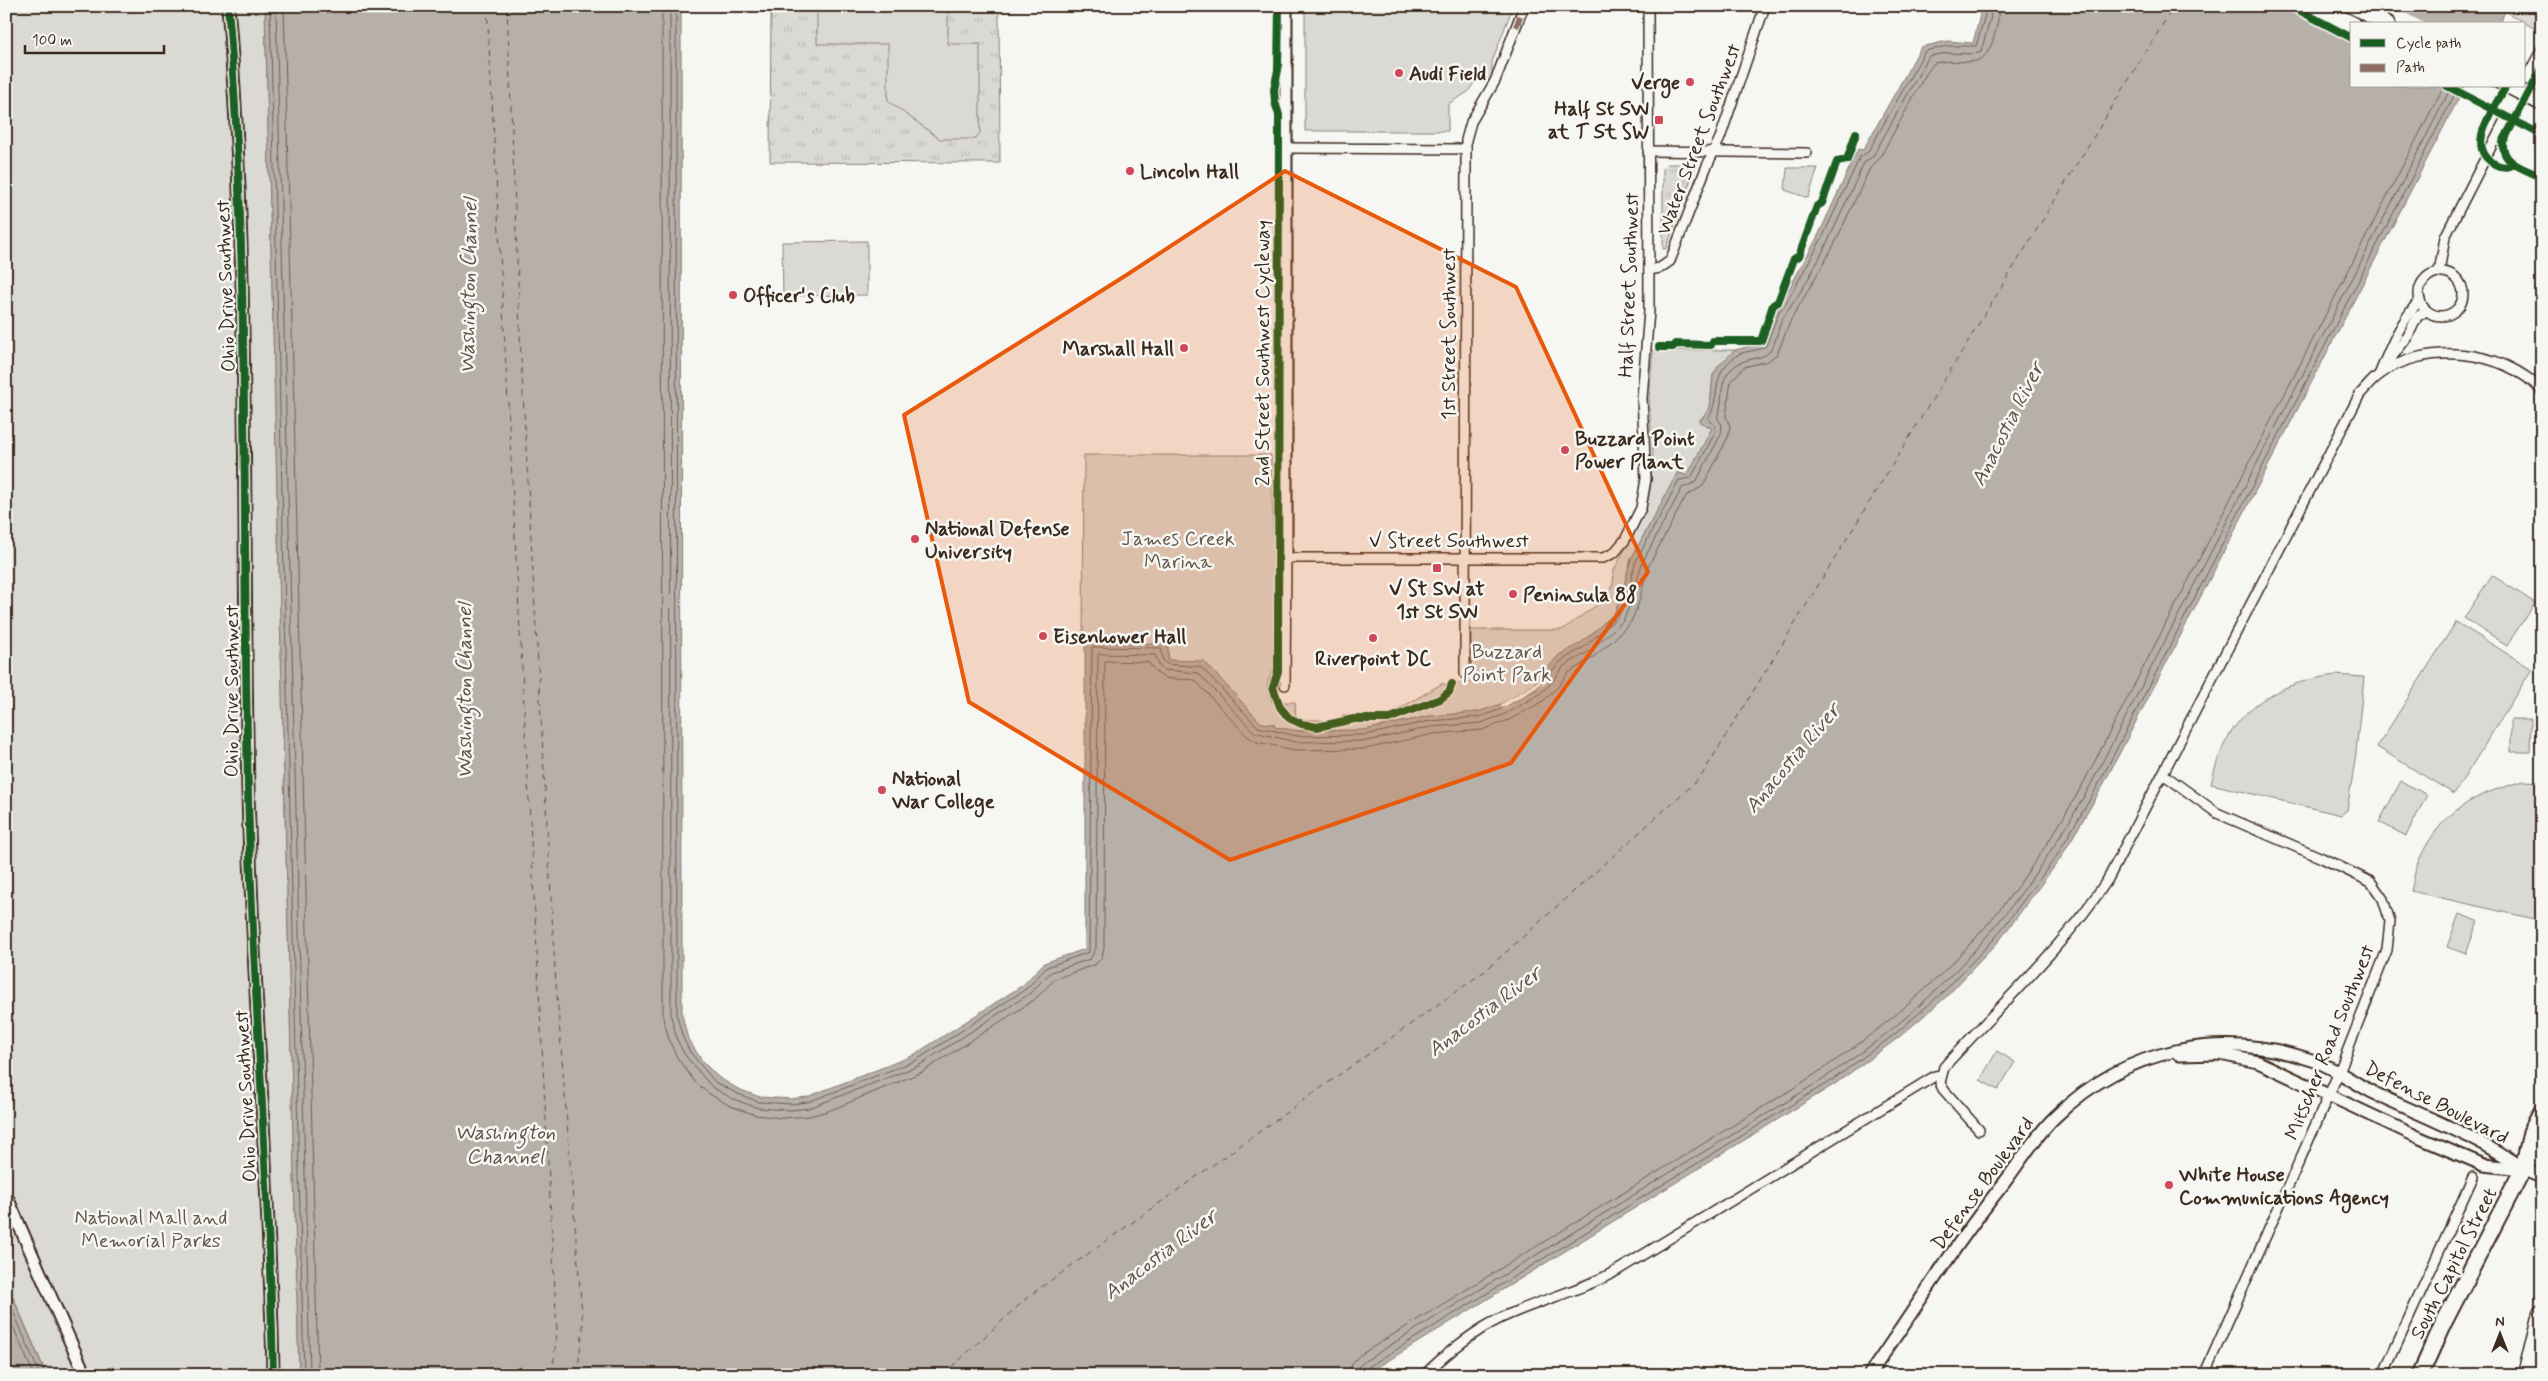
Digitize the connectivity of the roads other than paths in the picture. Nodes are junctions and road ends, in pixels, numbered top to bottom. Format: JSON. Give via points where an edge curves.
{"nodes":[{"id":1,"x":228,"y":6,"type":"edge"},
{"id":2,"x":1286,"y":6,"type":"edge"},
{"id":3,"x":1524,"y":6,"type":"edge"},
{"id":4,"x":1648,"y":6,"type":"edge"},
{"id":5,"x":1766,"y":6,"type":"edge"},
{"id":6,"x":2317,"y":6,"type":"edge"},
{"id":7,"x":2353,"y":6,"type":"edge"},
{"id":8,"x":2383,"y":22,"type":"edge"},
{"id":9,"x":2350,"y":23,"type":"edge"},
{"id":10,"x":2542,"y":49,"type":"edge"},
{"id":11,"x":2526,"y":78,"type":"edge"},
{"id":12,"x":2477,"y":88,"type":"edge"},
{"id":13,"x":2513,"y":88,"type":"edge"},
{"id":14,"x":2521,"y":88,"type":"edge"},
{"id":15,"x":2542,"y":103,"type":"edge"},
{"id":16,"x":2539,"y":120,"type":"edge"},
{"id":17,"x":1286,"y":148,"type":"junction"},
{"id":18,"x":1466,"y":149,"type":"junction"},
{"id":19,"x":1648,"y":151,"type":"junction"},
{"id":20,"x":1714,"y":152,"type":"junction"},
{"id":21,"x":1807,"y":153,"type":"dead end"},
{"id":22,"x":1649,"y":270,"type":"junction"},
{"id":23,"x":2439,"y":272,"type":"junction"},
{"id":24,"x":2420,"y":300,"type":"junction"},
{"id":25,"x":2426,"y":311,"type":"junction"},
{"id":26,"x":2379,"y":375,"type":"junction"},
{"id":27,"x":2542,"y":391,"type":"edge"},
{"id":28,"x":1612,"y":555,"type":"joint"},
{"id":29,"x":1286,"y":558,"type":"junction"},
{"id":30,"x":1465,"y":558,"type":"junction"},
{"id":31,"x":1465,"y":674,"type":"dead end"},
{"id":32,"x":1285,"y":685,"type":"dead end"},
{"id":33,"x":2163,"y":774,"type":"junction"},
{"id":34,"x":2162,"y":1054,"type":"junction"},
{"id":35,"x":2339,"y":1072,"type":"junction"},
{"id":36,"x":1941,"y":1075,"type":"junction"},
{"id":37,"x":2328,"y":1096,"type":"junction"},
{"id":38,"x":2542,"y":1111,"type":"edge"},
{"id":39,"x":1979,"y":1130,"type":"dead end"},
{"id":40,"x":2542,"y":1144,"type":"edge"},
{"id":41,"x":2523,"y":1169,"type":"junction"},
{"id":42,"x":2473,"y":1177,"type":"dead end"},
{"id":43,"x":2542,"y":1178,"type":"edge"},
{"id":44,"x":6,"y":1195,"type":"edge"},
{"id":45,"x":2542,"y":1313,"type":"edge"},
{"id":46,"x":85,"y":1375,"type":"edge"},
{"id":47,"x":273,"y":1375,"type":"edge"},
{"id":48,"x":1424,"y":1375,"type":"edge"},
{"id":49,"x":1869,"y":1375,"type":"edge"},
{"id":50,"x":2204,"y":1375,"type":"edge"},
{"id":51,"x":2383,"y":1375,"type":"edge"},
{"id":52,"x":2420,"y":1375,"type":"edge"},
{"id":53,"x":2527,"y":1375,"type":"edge"}],
"edges":[{"from":1,"to":47,"type":"street","name":"Ohio Drive Southwest","via":[[244,362],[249,852]]},
{"from":2,"to":17,"type":"street"},
{"from":3,"to":18,"type":"street","name":"1st Street Southwest","via":[[1495,81],[1468,127]]},
{"from":4,"to":19,"type":"street","name":"Half Street Southwest"},
{"from":5,"to":20,"type":"street","name":"Water Street Southwest"},
{"from":6,"to":9,"type":"main road"},
{"from":7,"to":8,"type":"main road"},
{"from":10,"to":11,"type":"street"},
{"from":12,"to":16,"type":"main road","bridge":true},
{"from":13,"to":15,"type":"main road","bridge":true},
{"from":14,"to":23,"type":"street","via":[[2444,237]]},
{"from":17,"to":18,"type":"street"},
{"from":17,"to":29,"type":"street"},
{"from":18,"to":30,"type":"street","name":"1st Street Southwest"},
{"from":19,"to":20,"type":"street"},
{"from":19,"to":22,"type":"street","name":"Half Street Southwest"},
{"from":20,"to":21,"type":"street"},
{"from":20,"to":22,"type":"street","name":"Water Street Southwest","via":[[1670,261]]},
{"from":22,"to":28,"type":"street","name":"Half Street Southwest","via":[[1649,320],[1642,398],[1647,455],[1645,490],[1639,512],[1622,544]]},
{"from":23,"to":24,"type":"street","via":[[2426,279],[2419,292]]},
{"from":23,"to":25,"type":"street","via":[[2457,280],[2463,292],[2460,305],[2444,316]]},
{"from":24,"to":25,"type":"street"},
{"from":24,"to":26,"type":"street","via":[[2397,331]]},
{"from":25,"to":26,"type":"street","via":[[2417,317],[2408,336]]},
{"from":26,"to":27,"type":"street","via":[[2404,362],[2428,356],[2465,355],[2511,368]]},
{"from":26,"to":33,"type":"street","via":[[2360,394]]},
{"from":28,"to":30,"type":"street","name":"V Street Southwest","via":[[1603,558]]},
{"from":29,"to":30,"type":"street","name":"V Street Southwest"},
{"from":29,"to":32,"type":"street"},
{"from":30,"to":31,"type":"street","name":"1st Street Southwest"},
{"from":33,"to":35,"type":"street","name":"Mitscher Road Southwest","via":[[2217,813],[2371,882],[2383,899],[2390,921],[2387,950]]},
{"from":33,"to":36,"type":"street","via":[[2100,891]]},
{"from":34,"to":35,"type":"street","name":"Defense Boulevard","via":[[2196,1046],[2242,1045],[2314,1061]]},
{"from":34,"to":37,"type":"street","name":"Defense Boulevard","via":[[2241,1057],[2290,1076]]},
{"from":34,"to":49,"type":"street","name":"Defense Boulevard","via":[[2125,1068],[2098,1083],[2045,1128],[1974,1220]]},
{"from":35,"to":37,"type":"street","name":"Mitscher Road Southwest"},
{"from":35,"to":41,"type":"street","name":"Defense Boulevard","via":[[2372,1092],[2491,1147]]},
{"from":36,"to":39,"type":"street","via":[[1942,1089]]},
{"from":36,"to":48,"type":"street","via":[[1618,1270],[1581,1289],[1490,1324],[1457,1346]]},
{"from":37,"to":41,"type":"street","name":"Defense Boulevard","via":[[2484,1165]]},
{"from":37,"to":50,"type":"street","name":"Mitscher Road Southwest"},
{"from":38,"to":41,"type":"main road","via":[[2531,1132]]},
{"from":40,"to":41,"type":"main road"},
{"from":41,"to":43,"type":"main road"},
{"from":41,"to":52,"type":"main road","name":"South Capitol Street"},
{"from":42,"to":51,"type":"street"},
{"from":44,"to":46,"type":"street"},
{"from":45,"to":53,"type":"highway"}]}
